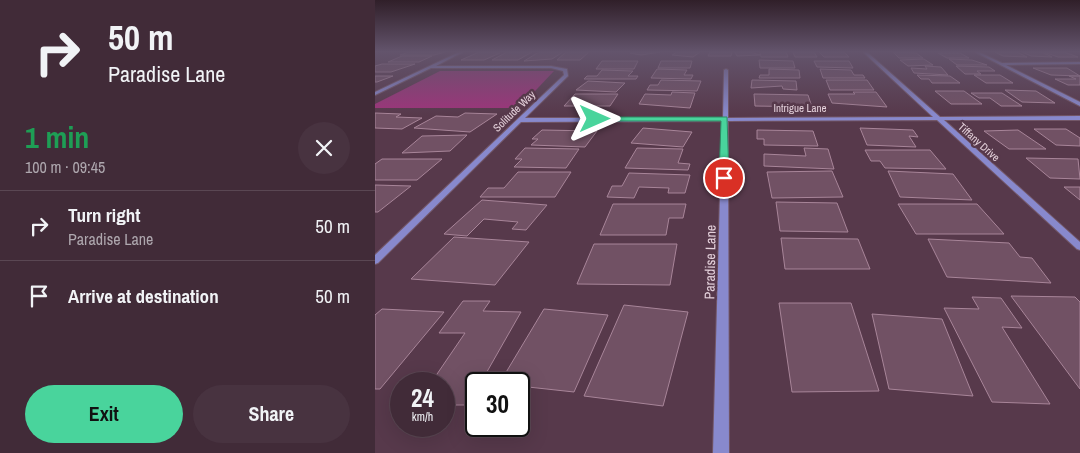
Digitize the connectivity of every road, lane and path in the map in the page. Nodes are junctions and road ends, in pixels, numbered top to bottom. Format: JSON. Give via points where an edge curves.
{"nodes":[{"id":1,"x":417,"y":73,"type":"edge"},
{"id":2,"x":566,"y":73,"type":"edge"},
{"id":3,"x":726,"y":73,"type":"edge"},
{"id":4,"x":888,"y":73,"type":"edge"},
{"id":5,"x":1019,"y":73,"type":"edge"},
{"id":6,"x":375,"y":94,"type":"edge"},
{"id":7,"x":1080,"y":104,"type":"edge"},
{"id":8,"x":937,"y":118,"type":"junction"},
{"id":9,"x":1080,"y":118,"type":"edge"},
{"id":10,"x":725,"y":119,"type":"junction"},
{"id":11,"x":520,"y":120,"type":"junction"},
{"id":12,"x":1080,"y":247,"type":"edge"},
{"id":13,"x":375,"y":261,"type":"edge"},
{"id":14,"x":721,"y":453,"type":"edge"}],
"edges":[{"from":1,"to":6,"type":"street"},
{"from":2,"to":11,"type":"street","name":"Solitude Way"},
{"from":3,"to":10,"type":"street","name":"Paradise Lane"},
{"from":4,"to":8,"type":"street","name":"Tiffany Drive"},
{"from":5,"to":7,"type":"street"},
{"from":8,"to":9,"type":"street","name":"Intrigue Lane"},
{"from":8,"to":10,"type":"street","name":"Intrigue Lane"},
{"from":8,"to":12,"type":"street","name":"Tiffany Drive"},
{"from":10,"to":11,"type":"street","name":"Intrigue Lane"},
{"from":10,"to":14,"type":"street","name":"Paradise Lane"},
{"from":11,"to":13,"type":"street","name":"Solitude Way"}]}
